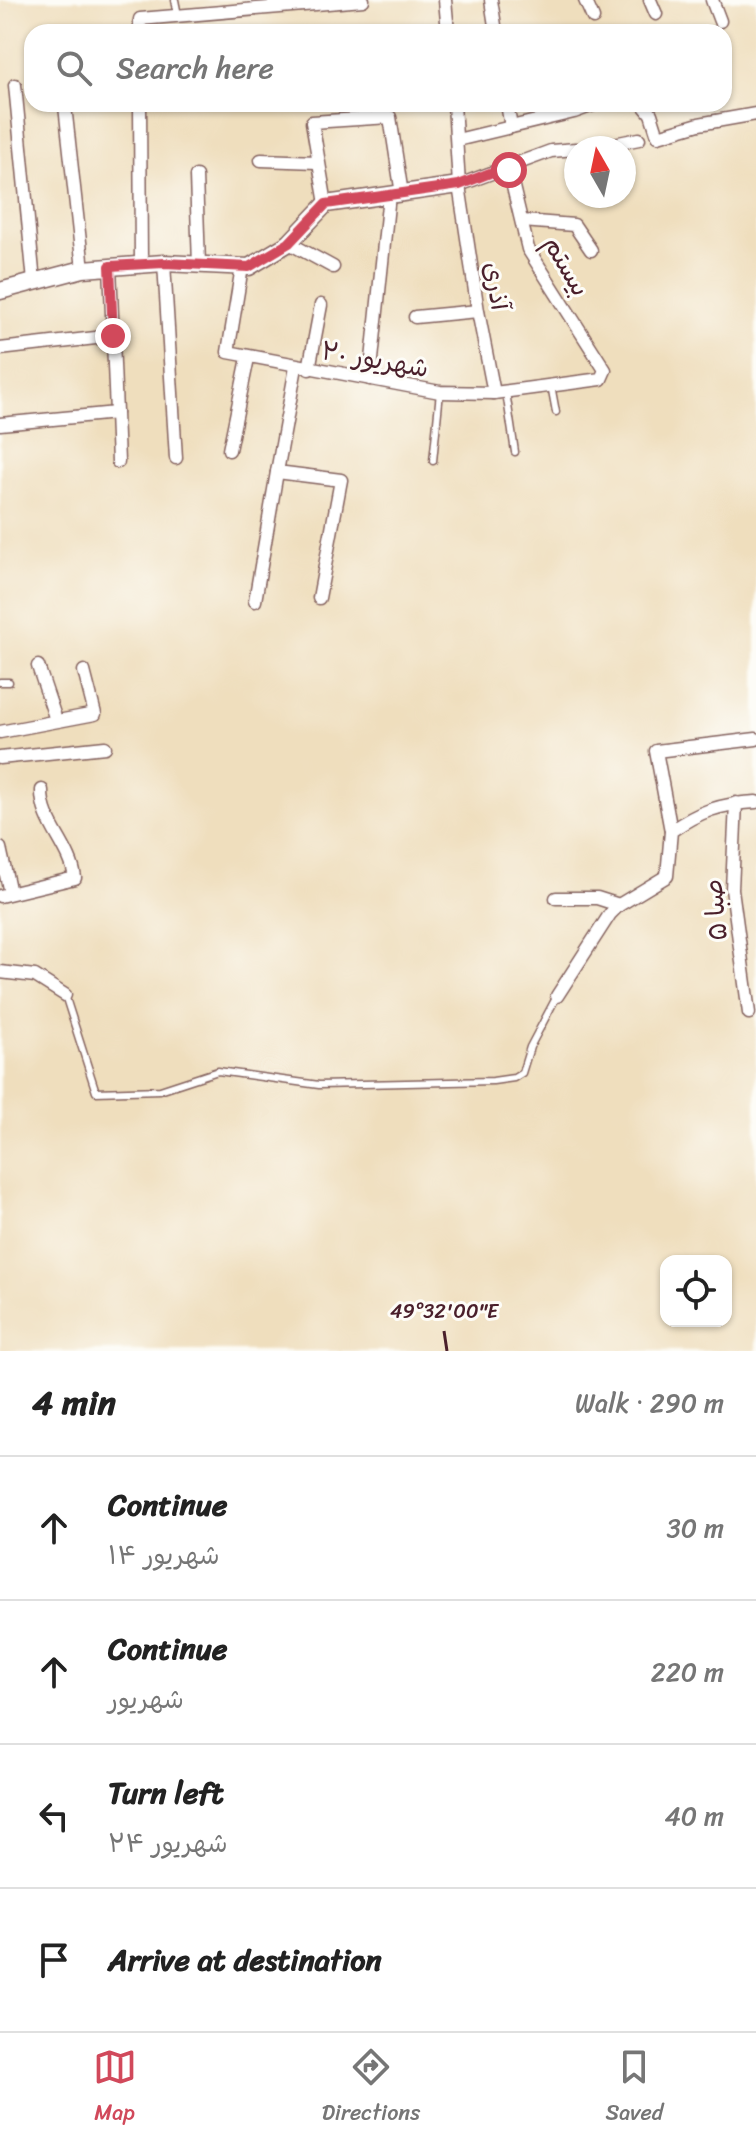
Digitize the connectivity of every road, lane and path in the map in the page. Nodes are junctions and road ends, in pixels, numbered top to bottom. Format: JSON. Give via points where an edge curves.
{"nodes":[{"id":1,"x":175,"y":0,"type":"edge"},
{"id":2,"x":363,"y":0,"type":"edge"},
{"id":3,"x":445,"y":0,"type":"edge"},
{"id":4,"x":491,"y":0,"type":"edge"},
{"id":5,"x":585,"y":0,"type":"edge"},
{"id":6,"x":650,"y":0,"type":"edge"},
{"id":7,"x":712,"y":0,"type":"edge"},
{"id":8,"x":329,"y":1,"type":"edge"},
{"id":9,"x":656,"y":14,"type":"dead end"},
{"id":10,"x":178,"y":15,"type":"junction"},
{"id":11,"x":593,"y":18,"type":"dead end"},
{"id":12,"x":720,"y":21,"type":"dead end"},
{"id":13,"x":144,"y":24,"type":"edge"},
{"id":14,"x":447,"y":24,"type":"edge"},
{"id":15,"x":495,"y":24,"type":"edge"},
{"id":16,"x":15,"y":85,"type":"dead end"},
{"id":17,"x":66,"y":112,"type":"edge"},
{"id":18,"x":140,"y":112,"type":"edge"},
{"id":19,"x":455,"y":112,"type":"edge"},
{"id":20,"x":508,"y":112,"type":"edge"},
{"id":21,"x":574,"y":112,"type":"edge"},
{"id":22,"x":649,"y":112,"type":"edge"},
{"id":23,"x":756,"y":114,"type":"edge"},
{"id":24,"x":511,"y":127,"type":"junction"},
{"id":25,"x":639,"y":139,"type":"dead end"},
{"id":26,"x":457,"y":140,"type":"junction"},
{"id":27,"x":636,"y":140,"type":"edge"},
{"id":28,"x":564,"y":150,"type":"edge"},
{"id":29,"x":261,"y":160,"type":"dead end"},
{"id":30,"x":317,"y":162,"type":"junction"},
{"id":31,"x":508,"y":166,"type":"junction"},
{"id":32,"x":196,"y":176,"type":"dead end"},
{"id":33,"x":459,"y":185,"type":"junction"},
{"id":34,"x":396,"y":195,"type":"junction"},
{"id":35,"x":326,"y":204,"type":"junction"},
{"id":36,"x":522,"y":221,"type":"junction"},
{"id":37,"x":289,"y":243,"type":"junction"},
{"id":38,"x":591,"y":250,"type":"dead end"},
{"id":39,"x":164,"y":263,"type":"junction"},
{"id":40,"x":141,"y":264,"type":"junction"},
{"id":41,"x":199,"y":265,"type":"junction"},
{"id":42,"x":110,"y":266,"type":"junction"},
{"id":43,"x":242,"y":267,"type":"junction"},
{"id":44,"x":333,"y":267,"type":"dead end"},
{"id":45,"x":83,"y":269,"type":"junction"},
{"id":46,"x":34,"y":282,"type":"junction"},
{"id":47,"x":0,"y":291,"type":"edge"},
{"id":48,"x":321,"y":305,"type":"dead end"},
{"id":49,"x":478,"y":311,"type":"junction"},
{"id":50,"x":415,"y":317,"type":"dead end"},
{"id":51,"x":113,"y":336,"type":"junction"},
{"id":52,"x":0,"y":349,"type":"edge"},
{"id":53,"x":248,"y":358,"type":"junction"},
{"id":54,"x":302,"y":368,"type":"junction"},
{"id":55,"x":370,"y":379,"type":"junction"},
{"id":56,"x":601,"y":379,"type":"joint"},
{"id":57,"x":551,"y":385,"type":"junction"},
{"id":58,"x":440,"y":392,"type":"junction"},
{"id":59,"x":500,"y":392,"type":"junction"},
{"id":60,"x":556,"y":412,"type":"dead end"},
{"id":61,"x":116,"y":413,"type":"junction"},
{"id":62,"x":0,"y":424,"type":"edge"},
{"id":63,"x":229,"y":450,"type":"dead end"},
{"id":64,"x":515,"y":452,"type":"dead end"},
{"id":65,"x":176,"y":458,"type":"dead end"},
{"id":66,"x":433,"y":461,"type":"dead end"},
{"id":67,"x":118,"y":462,"type":"dead end"},
{"id":68,"x":277,"y":472,"type":"junction"},
{"id":69,"x":319,"y":598,"type":"dead end"},
{"id":70,"x":255,"y":601,"type":"dead end"},
{"id":71,"x":38,"y":666,"type":"dead end"},
{"id":72,"x":84,"y":671,"type":"dead end"},
{"id":73,"x":0,"y":682,"type":"edge"},
{"id":74,"x":9,"y":682,"type":"dead end"},
{"id":75,"x":56,"y":720,"type":"junction"},
{"id":76,"x":0,"y":732,"type":"edge"},
{"id":77,"x":756,"y":739,"type":"edge"},
{"id":78,"x":105,"y":747,"type":"dead end"},
{"id":79,"x":0,"y":758,"type":"edge"},
{"id":80,"x":42,"y":790,"type":"dead end"},
{"id":81,"x":756,"y":802,"type":"edge"},
{"id":82,"x":736,"y":803,"type":"junction"},
{"id":83,"x":671,"y":831,"type":"junction"},
{"id":84,"x":0,"y":848,"type":"edge"},
{"id":85,"x":5,"y":895,"type":"edge"},
{"id":86,"x":556,"y":898,"type":"dead end"},
{"id":87,"x":619,"y":905,"type":"junction"},
{"id":88,"x":0,"y":972,"type":"edge"},
{"id":89,"x":65,"y":995,"type":"joint"},
{"id":90,"x":557,"y":996,"type":"joint"},
{"id":91,"x":749,"y":1013,"type":"dead end"}],
"edges":[{"from":1,"to":10,"type":"lane"},
{"from":2,"to":8,"type":"street"},
{"from":3,"to":14,"type":"street"},
{"from":4,"to":15,"type":"street"},
{"from":5,"to":11,"type":"street"},
{"from":6,"to":9,"type":"street"},
{"from":7,"to":12,"type":"street"},
{"from":8,"to":10,"type":"street"},
{"from":10,"to":13,"type":"street"},
{"from":16,"to":46,"type":"street"},
{"from":17,"to":45,"type":"street"},
{"from":18,"to":40,"type":"street"},
{"from":19,"to":26,"type":"street","name":"آذری"},
{"from":20,"to":24,"type":"street"},
{"from":21,"to":24,"type":"street"},
{"from":22,"to":23,"type":"street","via":[[658,136]]},
{"from":24,"to":26,"type":"street"},
{"from":25,"to":27,"type":"street"},
{"from":26,"to":33,"type":"street","name":"آذری"},
{"from":28,"to":31,"type":"street"},
{"from":29,"to":30,"type":"street"},
{"from":30,"to":34,"type":"street","via":[[312,122],[390,117]]},
{"from":30,"to":35,"type":"street"},
{"from":31,"to":33,"type":"street"},
{"from":31,"to":36,"type":"street","name":"بیستم"},
{"from":32,"to":41,"type":"street"},
{"from":33,"to":34,"type":"street"},
{"from":33,"to":49,"type":"street","name":"آذری"},
{"from":34,"to":35,"type":"street"},
{"from":34,"to":55,"type":"street"},
{"from":35,"to":37,"type":"street"},
{"from":36,"to":38,"type":"street","via":[[574,225]]},
{"from":36,"to":56,"type":"street","name":"بیستم","via":[[528,249],[605,370]]},
{"from":37,"to":43,"type":"street"},
{"from":37,"to":44,"type":"street"},
{"from":39,"to":40,"type":"street"},
{"from":39,"to":41,"type":"street"},
{"from":39,"to":65,"type":"street"},
{"from":40,"to":42,"type":"street"},
{"from":41,"to":43,"type":"street"},
{"from":42,"to":45,"type":"street"},
{"from":42,"to":51,"type":"street"},
{"from":43,"to":53,"type":"street","via":[[228,352]]},
{"from":45,"to":46,"type":"street"},
{"from":46,"to":47,"type":"street"},
{"from":48,"to":54,"type":"street"},
{"from":49,"to":50,"type":"street"},
{"from":49,"to":59,"type":"street","name":"آذری"},
{"from":51,"to":52,"type":"street"},
{"from":51,"to":61,"type":"street"},
{"from":53,"to":54,"type":"street","name":"شهریور ۲۰"},
{"from":53,"to":63,"type":"street"},
{"from":54,"to":55,"type":"street","name":"شهریور ۲۰"},
{"from":54,"to":68,"type":"street"},
{"from":55,"to":58,"type":"street","name":"شهریور ۲۰"},
{"from":56,"to":57,"type":"street","name":"شهریور ۲۰"},
{"from":57,"to":59,"type":"street","name":"شهریور ۲۰"},
{"from":57,"to":60,"type":"lane"},
{"from":58,"to":59,"type":"street","name":"شهریور ۲۰"},
{"from":58,"to":66,"type":"lane"},
{"from":59,"to":64,"type":"lane"},
{"from":61,"to":62,"type":"street"},
{"from":61,"to":67,"type":"street"},
{"from":68,"to":69,"type":"street","via":[[341,480]]},
{"from":68,"to":70,"type":"street"},
{"from":71,"to":75,"type":"street"},
{"from":72,"to":75,"type":"street","via":[[95,714]]},
{"from":73,"to":74,"type":"lane"},
{"from":75,"to":76,"type":"street"},
{"from":77,"to":83,"type":"street","via":[[656,751]]},
{"from":78,"to":79,"type":"street"},
{"from":80,"to":85,"type":"street","via":[[41,803],[73,862],[75,878]]},
{"from":81,"to":82,"type":"street"},
{"from":82,"to":83,"type":"street","via":[[697,814]]},
{"from":82,"to":91,"type":"street","name":"صبا ۵","via":[[732,889]]},
{"from":83,"to":87,"type":"street","via":[[667,876]]},
{"from":84,"to":85,"type":"street"},
{"from":86,"to":87,"type":"street","via":[[587,897]]},
{"from":87,"to":90,"type":"street"},
{"from":88,"to":89,"type":"street","via":[[35,976]]},
{"from":89,"to":90,"type":"lane","via":[[96,1092],[160,1090],[218,1071],[319,1085],[514,1078],[522,1073]]}]}
